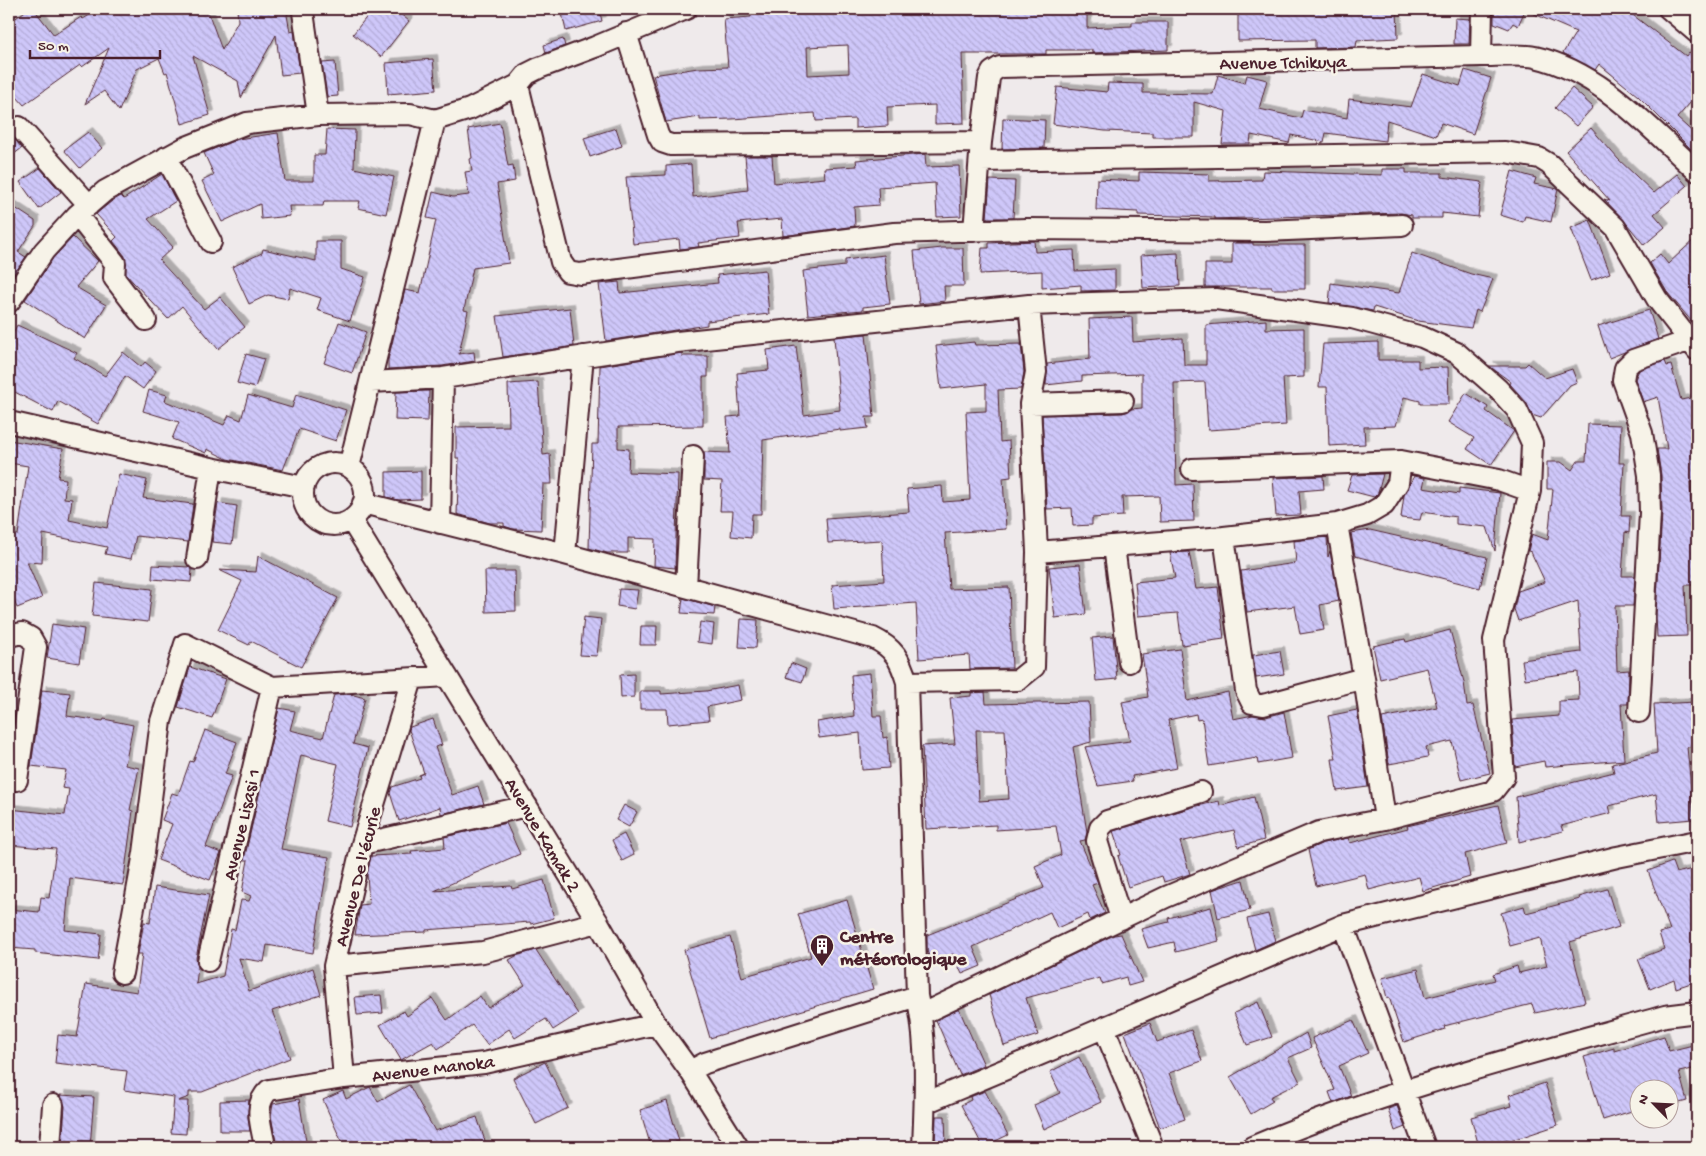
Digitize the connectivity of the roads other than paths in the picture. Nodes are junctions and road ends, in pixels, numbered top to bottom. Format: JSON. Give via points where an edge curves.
{"nodes":[{"id":1,"x":686,"y":9,"type":"edge"},
{"id":2,"x":1482,"y":9,"type":"edge"},
{"id":3,"x":1670,"y":9,"type":"edge"},
{"id":4,"x":303,"y":12,"type":"dead end"},
{"id":5,"x":626,"y":33,"type":"junction"},
{"id":6,"x":1697,"y":33,"type":"edge"},
{"id":7,"x":1481,"y":56,"type":"junction"},
{"id":8,"x":518,"y":85,"type":"junction"},
{"id":9,"x":318,"y":115,"type":"junction"},
{"id":10,"x":436,"y":120,"type":"junction"},
{"id":11,"x":19,"y":127,"type":"dead end"},
{"id":12,"x":981,"y":151,"type":"junction"},
{"id":13,"x":166,"y":158,"type":"junction"},
{"id":14,"x":1697,"y":171,"type":"edge"},
{"id":15,"x":83,"y":210,"type":"junction"},
{"id":16,"x":1402,"y":225,"type":"dead end"},
{"id":17,"x":974,"y":231,"type":"junction"},
{"id":18,"x":211,"y":242,"type":"dead end"},
{"id":19,"x":9,"y":302,"type":"edge"},
{"id":20,"x":1029,"y":305,"type":"junction"},
{"id":21,"x":146,"y":320,"type":"dead end"},
{"id":22,"x":1693,"y":346,"type":"edge"},
{"id":23,"x":583,"y":356,"type":"junction"},
{"id":24,"x":443,"y":378,"type":"junction"},
{"id":25,"x":371,"y":382,"type":"junction"},
{"id":26,"x":1123,"y":401,"type":"dead end"},
{"id":27,"x":1030,"y":404,"type":"junction"},
{"id":28,"x":9,"y":422,"type":"edge"},
{"id":29,"x":693,"y":456,"type":"dead end"},
{"id":30,"x":1402,"y":461,"type":"junction"},
{"id":31,"x":349,"y":467,"type":"junction"},
{"id":32,"x":211,"y":468,"type":"junction"},
{"id":33,"x":1192,"y":469,"type":"dead end"},
{"id":34,"x":304,"y":486,"type":"junction"},
{"id":35,"x":1530,"y":490,"type":"junction"},
{"id":36,"x":363,"y":503,"type":"junction"},
{"id":37,"x":351,"y":520,"type":"junction"},
{"id":38,"x":440,"y":522,"type":"junction"},
{"id":39,"x":1337,"y":524,"type":"junction"},
{"id":40,"x":1224,"y":537,"type":"junction"},
{"id":41,"x":1114,"y":546,"type":"junction"},
{"id":42,"x":1037,"y":552,"type":"junction"},
{"id":43,"x":565,"y":554,"type":"junction"},
{"id":44,"x":197,"y":559,"type":"dead end"},
{"id":45,"x":686,"y":587,"type":"junction"},
{"id":46,"x":9,"y":636,"type":"edge"},
{"id":47,"x":1129,"y":662,"type":"dead end"},
{"id":48,"x":447,"y":676,"type":"junction"},
{"id":49,"x":1364,"y":678,"type":"junction"},
{"id":50,"x":412,"y":679,"type":"junction"},
{"id":51,"x":907,"y":682,"type":"junction"},
{"id":52,"x":272,"y":687,"type":"junction"},
{"id":53,"x":1639,"y":712,"type":"dead end"},
{"id":54,"x":17,"y":780,"type":"dead end"},
{"id":55,"x":1201,"y":792,"type":"dead end"},
{"id":56,"x":527,"y":806,"type":"junction"},
{"id":57,"x":1385,"y":819,"type":"junction"},
{"id":58,"x":1697,"y":841,"type":"edge"},
{"id":59,"x":362,"y":844,"type":"junction"},
{"id":60,"x":1121,"y":919,"type":"junction"},
{"id":61,"x":598,"y":922,"type":"junction"},
{"id":62,"x":1343,"y":924,"type":"junction"},
{"id":63,"x":208,"y":961,"type":"dead end"},
{"id":64,"x":334,"y":966,"type":"junction"},
{"id":65,"x":122,"y":973,"type":"dead end"},
{"id":66,"x":919,"y":1005,"type":"junction"},
{"id":67,"x":1697,"y":1012,"type":"edge"},
{"id":68,"x":656,"y":1024,"type":"junction"},
{"id":69,"x":1104,"y":1028,"type":"junction"},
{"id":70,"x":690,"y":1071,"type":"junction"},
{"id":71,"x":344,"y":1078,"type":"junction"},
{"id":72,"x":1404,"y":1090,"type":"junction"},
{"id":73,"x":925,"y":1103,"type":"junction"},
{"id":74,"x":53,"y":1105,"type":"dead end"},
{"id":75,"x":50,"y":1147,"type":"edge"},
{"id":76,"x":266,"y":1147,"type":"edge"},
{"id":77,"x":738,"y":1147,"type":"edge"},
{"id":78,"x":923,"y":1147,"type":"edge"},
{"id":79,"x":1153,"y":1147,"type":"edge"},
{"id":80,"x":1252,"y":1147,"type":"edge"},
{"id":81,"x":1426,"y":1147,"type":"edge"}],
"edges":[{"from":1,"to":5,"type":"street"},
{"from":2,"to":7,"type":"street"},
{"from":3,"to":6,"type":"street"},
{"from":4,"to":9,"type":"street"},
{"from":5,"to":8,"type":"street","via":[[539,68],[527,74]]},
{"from":5,"to":12,"type":"street","via":[[658,135],[662,142],[671,145]]},
{"from":7,"to":12,"type":"street","name":"Avenue Tchikuya","via":[[1000,67],[989,78]]},
{"from":7,"to":14,"type":"street","name":"Avenue Tchikuya","via":[[1534,57],[1576,72],[1614,96]]},
{"from":8,"to":10,"type":"street","via":[[470,110]]},
{"from":8,"to":17,"type":"street","via":[[561,262],[568,272],[580,274],[894,234]]},
{"from":9,"to":10,"type":"street","via":[[410,114]]},
{"from":9,"to":13,"type":"street","via":[[247,123]]},
{"from":10,"to":25,"type":"street"},
{"from":11,"to":15,"type":"street"},
{"from":12,"to":17,"type":"street","name":"Avenue Tchikuya"},
{"from":12,"to":22,"type":"street","via":[[1505,152],[1539,158],[1550,164],[1615,227],[1657,299]]},
{"from":13,"to":15,"type":"street","via":[[105,191]]},
{"from":13,"to":18,"type":"street"},
{"from":15,"to":19,"type":"street","via":[[44,251]]},
{"from":15,"to":21,"type":"street","via":[[115,263],[114,278]]},
{"from":16,"to":17,"type":"street","via":[[1265,231]]},
{"from":20,"to":23,"type":"street","via":[[677,342]]},
{"from":20,"to":27,"type":"street","via":[[1036,372]]},
{"from":20,"to":35,"type":"street","via":[[1216,299],[1352,318],[1422,336],[1457,353],[1498,389],[1516,410],[1532,442]]},
{"from":22,"to":53,"type":"street","via":[[1633,360],[1625,368],[1623,380],[1642,433],[1649,475],[1650,513]]},
{"from":23,"to":24,"type":"street"},
{"from":23,"to":43,"type":"street"},
{"from":24,"to":25,"type":"street"},
{"from":24,"to":38,"type":"street"},
{"from":25,"to":31,"type":"street"},
{"from":26,"to":27,"type":"street"},
{"from":27,"to":42,"type":"street"},
{"from":28,"to":32,"type":"street"},
{"from":29,"to":45,"type":"street"},
{"from":30,"to":33,"type":"street"},
{"from":30,"to":35,"type":"street","via":[[1499,480]]},
{"from":30,"to":39,"type":"street","via":[[1398,483],[1384,506]]},
{"from":31,"to":34,"type":"street","via":[[338,464],[322,466],[309,476]]},
{"from":31,"to":36,"type":"street","via":[[361,479],[365,495]]},
{"from":32,"to":34,"type":"street"},
{"from":32,"to":44,"type":"street"},
{"from":34,"to":37,"type":"street","via":[[305,505],[316,520],[334,525]]},
{"from":35,"to":57,"type":"street","via":[[1494,640],[1504,778],[1493,791]]},
{"from":36,"to":37,"type":"street"},
{"from":36,"to":38,"type":"street"},
{"from":37,"to":48,"type":"street","name":"Avenue Kamak 2"},
{"from":38,"to":43,"type":"street"},
{"from":39,"to":40,"type":"street"},
{"from":39,"to":49,"type":"street"},
{"from":40,"to":41,"type":"street"},
{"from":40,"to":49,"type":"street","via":[[1246,691],[1252,703],[1263,705]]},
{"from":41,"to":42,"type":"street"},
{"from":41,"to":47,"type":"street"},
{"from":42,"to":51,"type":"street","via":[[1034,667],[1018,680]]},
{"from":43,"to":45,"type":"street"},
{"from":45,"to":51,"type":"street","via":[[873,638],[888,645],[899,659]]},
{"from":46,"to":54,"type":"street","via":[[22,633],[31,638],[36,647]]},
{"from":48,"to":50,"type":"street"},
{"from":48,"to":56,"type":"street","name":"Avenue Kamak 2"},
{"from":49,"to":57,"type":"street"},
{"from":50,"to":52,"type":"street"},
{"from":50,"to":59,"type":"street","name":"Avenue De l'écurie"},
{"from":51,"to":66,"type":"street"},
{"from":52,"to":63,"type":"street","name":"Avenue Lisasi 1"},
{"from":52,"to":65,"type":"street","via":[[185,644],[161,721],[144,853]]},
{"from":55,"to":60,"type":"street","via":[[1107,821],[1100,828],[1097,841]]},
{"from":56,"to":59,"type":"street"},
{"from":56,"to":61,"type":"street","name":"Avenue Kamak 2"},
{"from":57,"to":60,"type":"street","via":[[1319,832]]},
{"from":58,"to":62,"type":"street","via":[[1617,857]]},
{"from":59,"to":64,"type":"street","name":"Avenue De l'écurie"},
{"from":60,"to":66,"type":"street"},
{"from":61,"to":64,"type":"street","via":[[483,952]]},
{"from":61,"to":68,"type":"street","name":"Avenue Kamak 2"},
{"from":62,"to":69,"type":"street"},
{"from":62,"to":72,"type":"street"},
{"from":64,"to":71,"type":"street","name":"Avenue De l'écurie"},
{"from":66,"to":70,"type":"street","via":[[705,1063]]},
{"from":66,"to":73,"type":"street"},
{"from":67,"to":72,"type":"street","via":[[1665,1016]]},
{"from":68,"to":70,"type":"street","name":"Avenue Kamak 2"},
{"from":68,"to":71,"type":"street","name":"Avenue Manoka","via":[[484,1062]]},
{"from":69,"to":73,"type":"street"},
{"from":69,"to":79,"type":"street"},
{"from":70,"to":77,"type":"street","name":"Avenue Kamak 2"},
{"from":71,"to":76,"type":"street","name":"Avenue Manoka","via":[[269,1090],[262,1096],[258,1106]]},
{"from":72,"to":80,"type":"street","via":[[1310,1122]]},
{"from":72,"to":81,"type":"street"},
{"from":73,"to":78,"type":"street"},
{"from":74,"to":75,"type":"street"}]}
